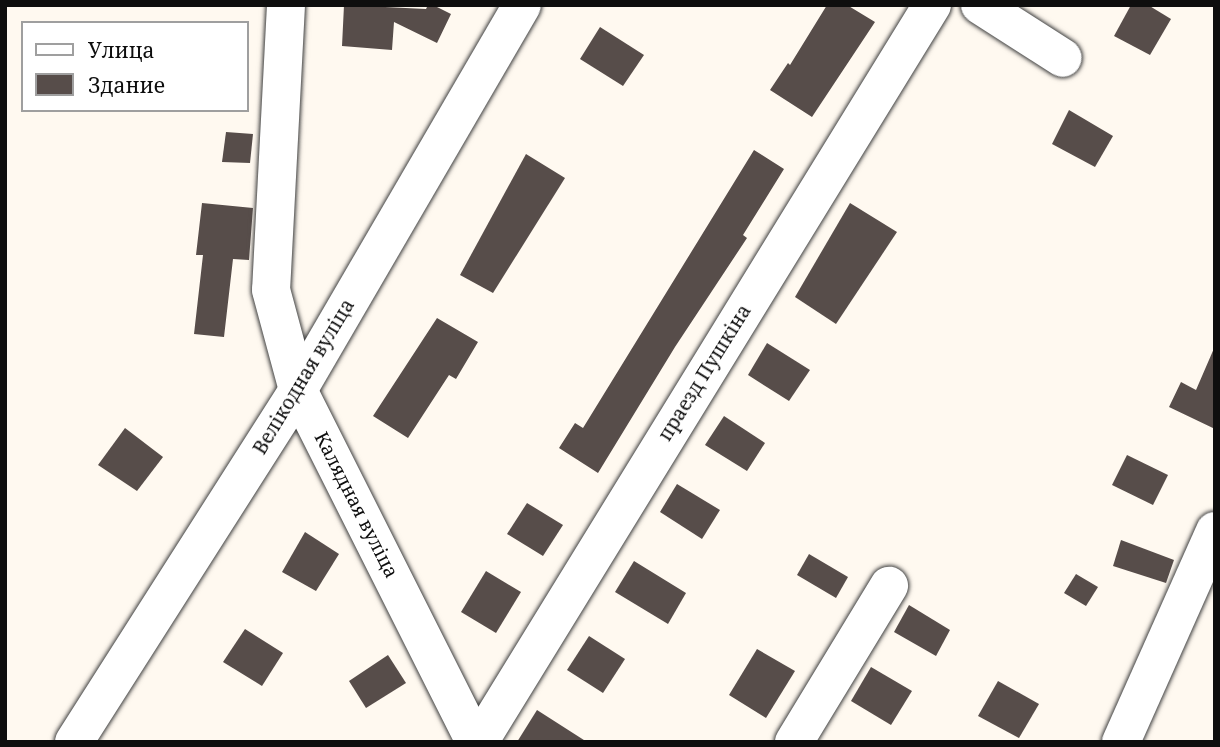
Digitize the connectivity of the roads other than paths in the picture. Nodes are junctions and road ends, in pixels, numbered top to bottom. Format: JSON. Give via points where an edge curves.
{"nodes":[{"id":1,"x":286,"y":5,"type":"edge"},
{"id":2,"x":522,"y":5,"type":"edge"},
{"id":3,"x":932,"y":5,"type":"edge"},
{"id":4,"x":980,"y":5,"type":"edge"},
{"id":5,"x":1063,"y":58,"type":"dead end"},
{"id":6,"x":298,"y":390,"type":"junction"},
{"id":7,"x":1215,"y":531,"type":"edge"},
{"id":8,"x":889,"y":586,"type":"dead end"},
{"id":9,"x":74,"y":742,"type":"edge"},
{"id":10,"x":477,"y":742,"type":"edge"},
{"id":11,"x":794,"y":742,"type":"edge"},
{"id":12,"x":1121,"y":742,"type":"edge"}],
"edges":[{"from":1,"to":6,"type":"street","name":"Калядная вуліца","via":[[271,290]]},
{"from":2,"to":6,"type":"street","name":"Велікодная вуліца"},
{"from":3,"to":10,"type":"street","name":"праезд Пушкіна"},
{"from":4,"to":5,"type":"street"},
{"from":6,"to":9,"type":"street","name":"Велікодная вуліца"},
{"from":6,"to":10,"type":"street","name":"Калядная вуліца"},
{"from":7,"to":12,"type":"street"},
{"from":8,"to":11,"type":"street"}]}
